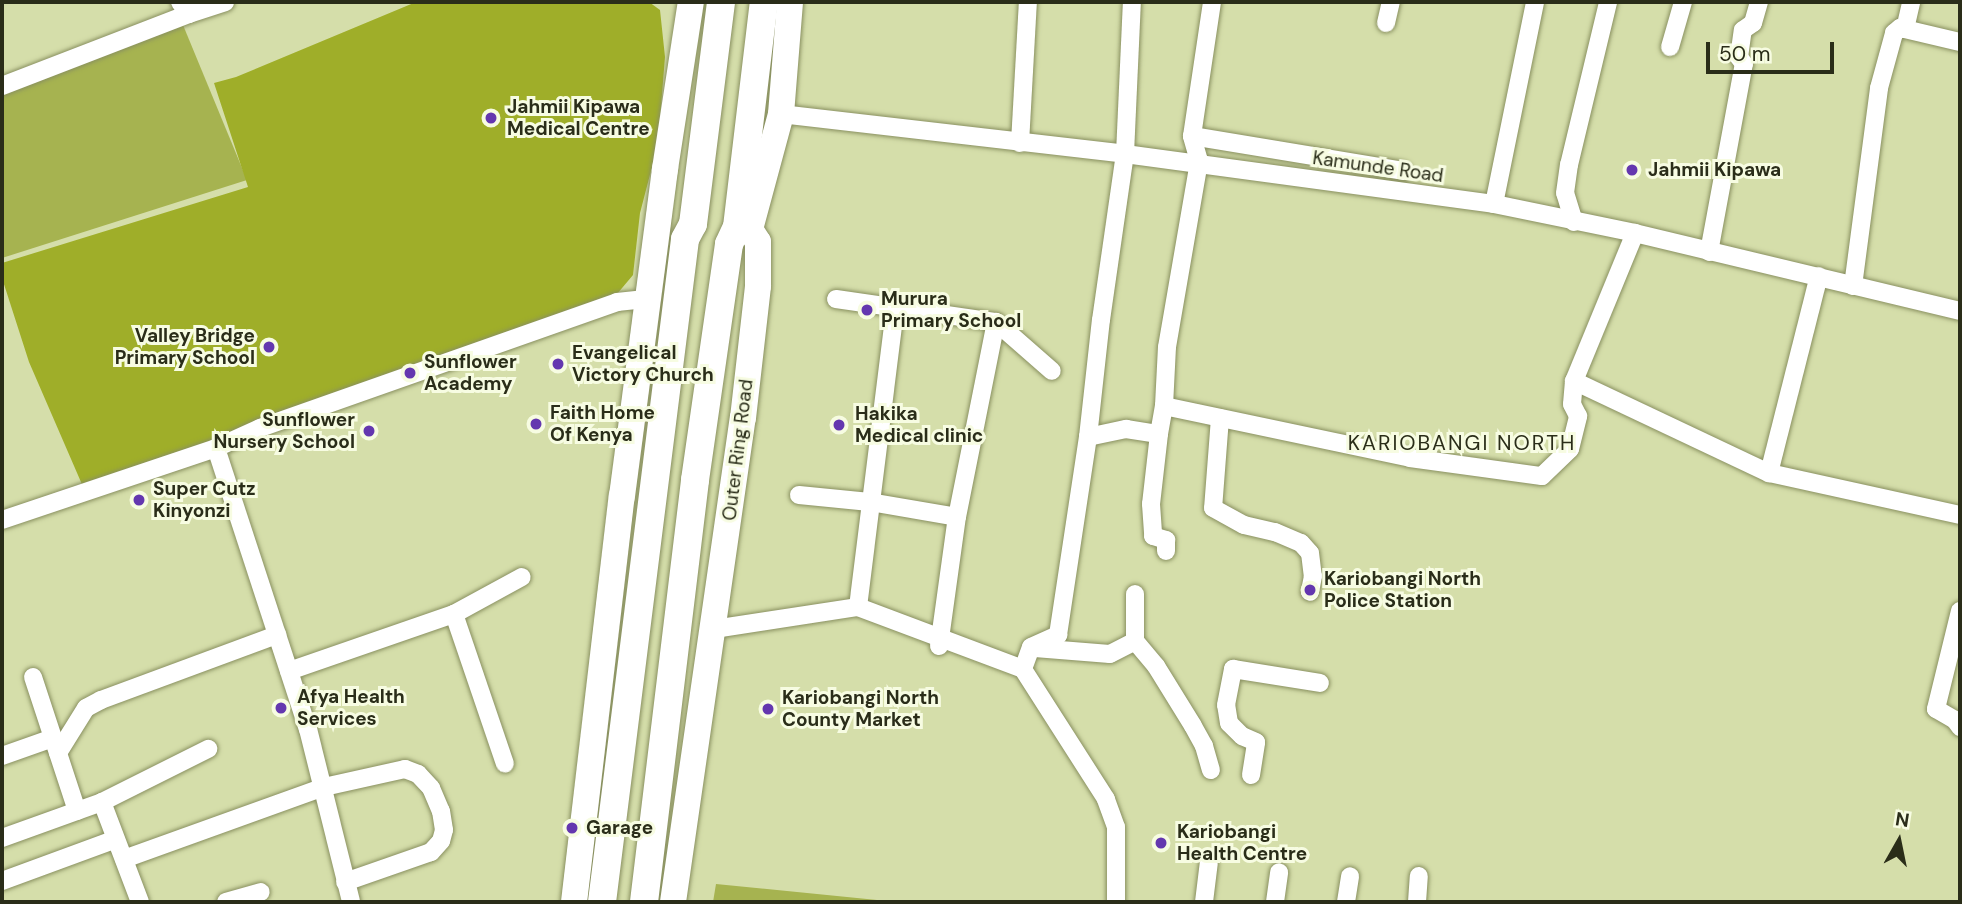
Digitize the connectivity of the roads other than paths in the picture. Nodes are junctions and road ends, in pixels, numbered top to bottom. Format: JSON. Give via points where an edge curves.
{"nodes":[{"id":1,"x":225,"y":2,"type":"edge"},
{"id":2,"x":691,"y":2,"type":"edge"},
{"id":3,"x":721,"y":2,"type":"edge"},
{"id":4,"x":764,"y":2,"type":"edge"},
{"id":5,"x":790,"y":2,"type":"edge"},
{"id":6,"x":1028,"y":2,"type":"edge"},
{"id":7,"x":1132,"y":2,"type":"edge"},
{"id":8,"x":1212,"y":2,"type":"edge"},
{"id":9,"x":1391,"y":2,"type":"edge"},
{"id":10,"x":1535,"y":2,"type":"edge"},
{"id":11,"x":1608,"y":2,"type":"edge"},
{"id":12,"x":1684,"y":2,"type":"edge"},
{"id":13,"x":1759,"y":2,"type":"edge"},
{"id":14,"x":1911,"y":2,"type":"edge"},
{"id":15,"x":184,"y":8,"type":"edge"},
{"id":16,"x":1386,"y":23,"type":"dead end"},
{"id":17,"x":1905,"y":29,"type":"junction"},
{"id":18,"x":1960,"y":42,"type":"edge"},
{"id":19,"x":1670,"y":47,"type":"dead end"},
{"id":20,"x":2,"y":86,"type":"edge"},
{"id":21,"x":782,"y":114,"type":"junction"},
{"id":22,"x":1192,"y":136,"type":"junction"},
{"id":23,"x":1020,"y":143,"type":"junction"},
{"id":24,"x":1125,"y":154,"type":"junction"},
{"id":25,"x":1403,"y":171,"type":"dead end"},
{"id":26,"x":1494,"y":204,"type":"junction"},
{"id":27,"x":1574,"y":222,"type":"junction"},
{"id":28,"x":1635,"y":233,"type":"junction"},
{"id":29,"x":744,"y":236,"type":"junction"},
{"id":30,"x":1709,"y":252,"type":"junction"},
{"id":31,"x":1819,"y":276,"type":"junction"},
{"id":32,"x":1853,"y":286,"type":"junction"},
{"id":33,"x":648,"y":299,"type":"junction"},
{"id":34,"x":836,"y":299,"type":"dead end"},
{"id":35,"x":895,"y":308,"type":"junction"},
{"id":36,"x":1960,"y":311,"type":"edge"},
{"id":37,"x":996,"y":322,"type":"junction"},
{"id":38,"x":1052,"y":371,"type":"dead end"},
{"id":39,"x":1574,"y":381,"type":"junction"},
{"id":40,"x":1164,"y":406,"type":"junction"},
{"id":41,"x":1220,"y":418,"type":"junction"},
{"id":42,"x":1159,"y":434,"type":"junction"},
{"id":43,"x":1088,"y":437,"type":"junction"},
{"id":44,"x":216,"y":447,"type":"junction"},
{"id":45,"x":1769,"y":473,"type":"junction"},
{"id":46,"x":799,"y":495,"type":"dead end"},
{"id":47,"x":870,"y":502,"type":"junction"},
{"id":48,"x":1960,"y":515,"type":"edge"},
{"id":49,"x":957,"y":517,"type":"junction"},
{"id":50,"x":2,"y":520,"type":"edge"},
{"id":51,"x":1166,"y":551,"type":"dead end"},
{"id":52,"x":522,"y":577,"type":"dead end"},
{"id":53,"x":1310,"y":592,"type":"dead end"},
{"id":54,"x":1135,"y":594,"type":"dead end"},
{"id":55,"x":858,"y":607,"type":"junction"},
{"id":56,"x":1960,"y":611,"type":"edge"},
{"id":57,"x":454,"y":614,"type":"junction"},
{"id":58,"x":714,"y":629,"type":"junction"},
{"id":59,"x":277,"y":635,"type":"junction"},
{"id":60,"x":1135,"y":641,"type":"junction"},
{"id":61,"x":939,"y":646,"type":"dead end"},
{"id":62,"x":1031,"y":647,"type":"junction"},
{"id":63,"x":1023,"y":669,"type":"junction"},
{"id":64,"x":289,"y":671,"type":"junction"},
{"id":65,"x":33,"y":677,"type":"dead end"},
{"id":66,"x":1320,"y":683,"type":"dead end"},
{"id":67,"x":1959,"y":721,"type":"edge"},
{"id":68,"x":56,"y":746,"type":"junction"},
{"id":69,"x":208,"y":749,"type":"dead end"},
{"id":70,"x":2,"y":756,"type":"edge"},
{"id":71,"x":505,"y":764,"type":"dead end"},
{"id":72,"x":1211,"y":770,"type":"dead end"},
{"id":73,"x":1251,"y":775,"type":"dead end"},
{"id":74,"x":324,"y":788,"type":"junction"},
{"id":75,"x":102,"y":802,"type":"junction"},
{"id":76,"x":77,"y":811,"type":"junction"},
{"id":77,"x":2,"y":838,"type":"edge"},
{"id":78,"x":116,"y":839,"type":"junction"},
{"id":79,"x":124,"y":859,"type":"junction"},
{"id":80,"x":1209,"y":863,"type":"dead end"},
{"id":81,"x":1279,"y":872,"type":"dead end"},
{"id":82,"x":1350,"y":876,"type":"dead end"},
{"id":83,"x":1419,"y":876,"type":"dead end"},
{"id":84,"x":2,"y":881,"type":"edge"},
{"id":85,"x":345,"y":882,"type":"junction"},
{"id":86,"x":261,"y":892,"type":"dead end"},
{"id":87,"x":140,"y":902,"type":"edge"},
{"id":88,"x":226,"y":902,"type":"edge"},
{"id":89,"x":351,"y":902,"type":"edge"},
{"id":90,"x":574,"y":902,"type":"edge"},
{"id":91,"x":602,"y":902,"type":"edge"},
{"id":92,"x":644,"y":902,"type":"edge"},
{"id":93,"x":673,"y":902,"type":"edge"},
{"id":94,"x":1116,"y":902,"type":"edge"},
{"id":95,"x":1204,"y":902,"type":"edge"},
{"id":96,"x":1275,"y":902,"type":"edge"},
{"id":97,"x":1346,"y":902,"type":"edge"},
{"id":98,"x":1417,"y":902,"type":"edge"}],
"edges":[{"from":1,"to":15,"type":"street"},
{"from":2,"to":33,"type":"main road"},
{"from":3,"to":91,"type":"main road"},
{"from":4,"to":29,"type":"main road","name":"Outer Ring Road"},
{"from":5,"to":21,"type":"main road","name":"Outer Ring Road"},
{"from":6,"to":23,"type":"street"},
{"from":7,"to":24,"type":"street"},
{"from":8,"to":22,"type":"street"},
{"from":9,"to":16,"type":"street"},
{"from":10,"to":26,"type":"street"},
{"from":11,"to":27,"type":"street","via":[[1569,165],[1565,194]]},
{"from":12,"to":19,"type":"street"},
{"from":13,"to":30,"type":"street","via":[[1753,23],[1743,30],[1739,57],[1744,64]]},
{"from":14,"to":17,"type":"street"},
{"from":15,"to":20,"type":"street"},
{"from":17,"to":18,"type":"street"},
{"from":17,"to":32,"type":"street","via":[[1894,33],[1879,88]]},
{"from":21,"to":23,"type":"street","name":"Kamunde Road"},
{"from":21,"to":29,"type":"main road","name":"Outer Ring Road"},
{"from":22,"to":25,"type":"street"},
{"from":22,"to":40,"type":"street","via":[[1199,161],[1167,347]]},
{"from":23,"to":24,"type":"street","name":"Kamunde Road"},
{"from":24,"to":26,"type":"street","name":"Kamunde Road"},
{"from":24,"to":43,"type":"street"},
{"from":26,"to":27,"type":"street","name":"Kamunde Road"},
{"from":27,"to":28,"type":"street","name":"Kamunde Road"},
{"from":28,"to":30,"type":"street","name":"Kamunde Road"},
{"from":28,"to":39,"type":"street"},
{"from":29,"to":58,"type":"main road","name":"Outer Ring Road","via":[[758,286]]},
{"from":29,"to":92,"type":"main road","name":"Outer Ring Road","via":[[695,480]]},
{"from":30,"to":31,"type":"street","name":"Kamunde Road"},
{"from":31,"to":32,"type":"street","name":"Kamunde Road"},
{"from":31,"to":45,"type":"street"},
{"from":32,"to":36,"type":"street","name":"Kamunde Road"},
{"from":33,"to":44,"type":"street","via":[[617,302]]},
{"from":33,"to":90,"type":"main road"},
{"from":34,"to":35,"type":"street"},
{"from":35,"to":37,"type":"street"},
{"from":35,"to":47,"type":"street"},
{"from":37,"to":38,"type":"street"},
{"from":37,"to":49,"type":"street"},
{"from":39,"to":41,"type":"street","via":[[1572,404],[1578,416],[1570,449],[1542,476],[1410,458]]},
{"from":39,"to":45,"type":"street"},
{"from":40,"to":41,"type":"street"},
{"from":40,"to":42,"type":"street"},
{"from":41,"to":53,"type":"street","via":[[1213,508],[1244,525],[1275,531],[1301,543],[1310,554]]},
{"from":42,"to":43,"type":"street","via":[[1126,429]]},
{"from":42,"to":51,"type":"street","via":[[1151,504],[1153,536],[1166,540]]},
{"from":43,"to":62,"type":"street","via":[[1058,635]]},
{"from":44,"to":50,"type":"street"},
{"from":44,"to":59,"type":"street"},
{"from":45,"to":48,"type":"street"},
{"from":46,"to":47,"type":"street"},
{"from":47,"to":49,"type":"street"},
{"from":47,"to":55,"type":"street"},
{"from":49,"to":61,"type":"street"},
{"from":52,"to":57,"type":"street"},
{"from":54,"to":60,"type":"street"},
{"from":55,"to":58,"type":"street"},
{"from":55,"to":63,"type":"street"},
{"from":56,"to":67,"type":"street","via":[[1936,709]]},
{"from":57,"to":64,"type":"street"},
{"from":57,"to":71,"type":"street"},
{"from":58,"to":93,"type":"main road","name":"Outer Ring Road"},
{"from":59,"to":64,"type":"street"},
{"from":59,"to":68,"type":"street","via":[[101,700],[86,708]]},
{"from":60,"to":62,"type":"street","via":[[1110,654]]},
{"from":60,"to":72,"type":"street","via":[[1194,726]]},
{"from":62,"to":63,"type":"street"},
{"from":63,"to":94,"type":"street","via":[[1106,799],[1116,827]]},
{"from":64,"to":74,"type":"street"},
{"from":65,"to":68,"type":"street"},
{"from":66,"to":73,"type":"street","via":[[1233,669],[1226,705],[1229,723],[1256,742]]},
{"from":68,"to":70,"type":"street"},
{"from":68,"to":76,"type":"street"},
{"from":69,"to":75,"type":"street"},
{"from":74,"to":79,"type":"street"},
{"from":74,"to":85,"type":"street"},
{"from":74,"to":85,"type":"street","via":[[405,769],[418,774],[442,811],[444,830],[431,852]]},
{"from":75,"to":76,"type":"street"},
{"from":75,"to":78,"type":"street"},
{"from":76,"to":77,"type":"street"},
{"from":78,"to":79,"type":"street"},
{"from":78,"to":84,"type":"street"},
{"from":79,"to":87,"type":"street"},
{"from":80,"to":95,"type":"street"},
{"from":81,"to":96,"type":"street"},
{"from":82,"to":97,"type":"street"},
{"from":83,"to":98,"type":"street"},
{"from":85,"to":89,"type":"street"},
{"from":86,"to":88,"type":"street"}]}
